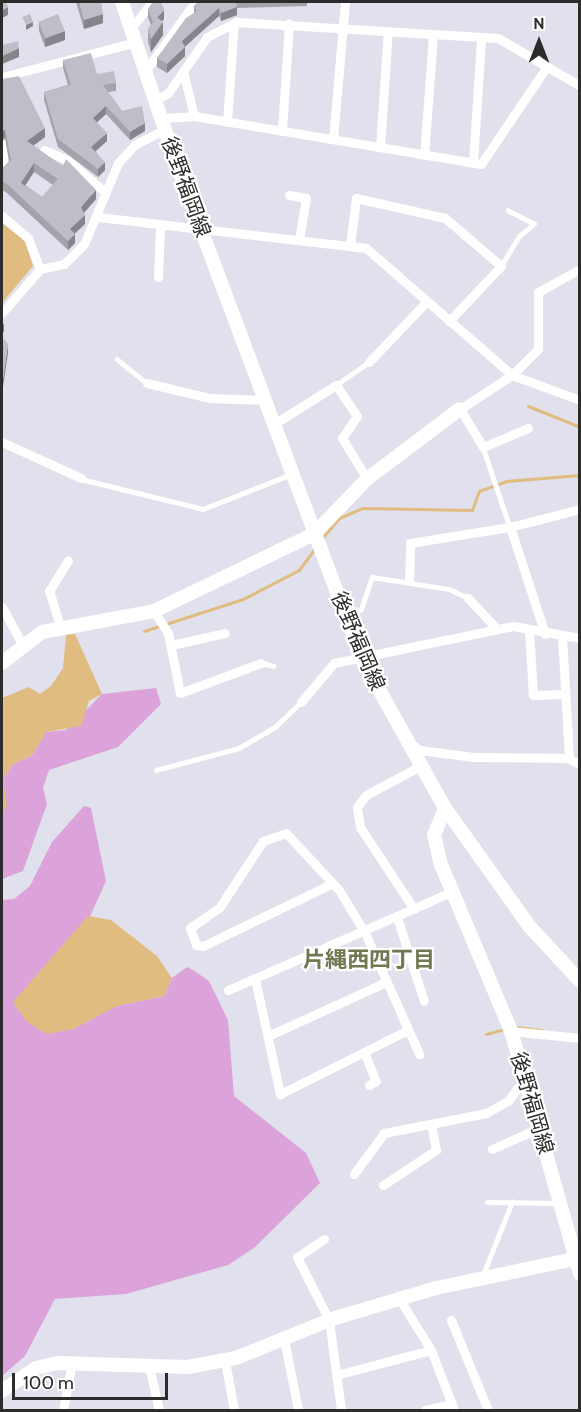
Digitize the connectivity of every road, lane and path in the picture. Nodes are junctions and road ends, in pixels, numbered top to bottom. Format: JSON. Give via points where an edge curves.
{"nodes":[{"id":1,"x":122,"y":2,"type":"edge"},
{"id":2,"x":152,"y":2,"type":"edge"},
{"id":3,"x":195,"y":2,"type":"edge"},
{"id":4,"x":345,"y":2,"type":"edge"},
{"id":5,"x":234,"y":23,"type":"junction"},
{"id":6,"x":289,"y":23,"type":"junction"},
{"id":7,"x":132,"y":27,"type":"junction"},
{"id":8,"x":343,"y":27,"type":"junction"},
{"id":9,"x":388,"y":31,"type":"junction"},
{"id":10,"x":433,"y":35,"type":"junction"},
{"id":11,"x":481,"y":38,"type":"junction"},
{"id":12,"x":136,"y":42,"type":"junction"},
{"id":13,"x":548,"y":66,"type":"junction"},
{"id":14,"x":146,"y":70,"type":"junction"},
{"id":15,"x":183,"y":71,"type":"junction"},
{"id":16,"x":2,"y":77,"type":"edge"},
{"id":17,"x":579,"y":86,"type":"edge"},
{"id":18,"x":155,"y":100,"type":"junction"},
{"id":19,"x":194,"y":116,"type":"junction"},
{"id":20,"x":227,"y":122,"type":"junction"},
{"id":21,"x":163,"y":124,"type":"junction"},
{"id":22,"x":282,"y":131,"type":"junction"},
{"id":23,"x":333,"y":140,"type":"junction"},
{"id":24,"x":2,"y":144,"type":"edge"},
{"id":25,"x":380,"y":147,"type":"junction"},
{"id":26,"x":44,"y":150,"type":"edge"},
{"id":27,"x":424,"y":155,"type":"junction"},
{"id":28,"x":473,"y":163,"type":"junction"},
{"id":29,"x":4,"y":170,"type":"edge"},
{"id":30,"x":106,"y":194,"type":"junction"},
{"id":31,"x":289,"y":195,"type":"dead end"},
{"id":32,"x":508,"y":211,"type":"dead end"},
{"id":33,"x":2,"y":216,"type":"edge"},
{"id":34,"x":98,"y":217,"type":"junction"},
{"id":35,"x":160,"y":227,"type":"junction"},
{"id":36,"x":201,"y":229,"type":"junction"},
{"id":37,"x":299,"y":240,"type":"junction"},
{"id":38,"x":350,"y":246,"type":"junction"},
{"id":39,"x":501,"y":266,"type":"junction"},
{"id":40,"x":40,"y":269,"type":"junction"},
{"id":41,"x":579,"y":270,"type":"edge"},
{"id":42,"x":158,"y":277,"type":"dead end"},
{"id":43,"x":428,"y":301,"type":"junction"},
{"id":44,"x":2,"y":313,"type":"edge"},
{"id":45,"x":449,"y":321,"type":"junction"},
{"id":46,"x":117,"y":358,"type":"dead end"},
{"id":47,"x":369,"y":362,"type":"joint"},
{"id":48,"x":512,"y":375,"type":"junction"},
{"id":49,"x":147,"y":383,"type":"joint"},
{"id":50,"x":336,"y":385,"type":"junction"},
{"id":51,"x":265,"y":400,"type":"junction"},
{"id":52,"x":579,"y":400,"type":"edge"},
{"id":53,"x":460,"y":409,"type":"junction"},
{"id":54,"x":274,"y":424,"type":"junction"},
{"id":55,"x":528,"y":428,"type":"dead end"},
{"id":56,"x":2,"y":442,"type":"edge"},
{"id":57,"x":483,"y":447,"type":"junction"},
{"id":58,"x":292,"y":474,"type":"junction"},
{"id":59,"x":81,"y":478,"type":"joint"},
{"id":60,"x":367,"y":479,"type":"junction"},
{"id":61,"x":579,"y":509,"type":"edge"},
{"id":62,"x":510,"y":527,"type":"junction"},
{"id":63,"x":314,"y":534,"type":"junction"},
{"id":64,"x":68,"y":560,"type":"dead end"},
{"id":65,"x":409,"y":581,"type":"junction"},
{"id":66,"x":468,"y":598,"type":"joint"},
{"id":67,"x":2,"y":607,"type":"edge"},
{"id":68,"x":154,"y":611,"type":"junction"},
{"id":69,"x":346,"y":617,"type":"junction"},
{"id":70,"x":60,"y":626,"type":"junction"},
{"id":71,"x":497,"y":629,"type":"junction"},
{"id":72,"x":529,"y":630,"type":"junction"},
{"id":73,"x":225,"y":633,"type":"dead end"},
{"id":74,"x":545,"y":634,"type":"junction"},
{"id":75,"x":562,"y":636,"type":"junction"},
{"id":76,"x":579,"y":638,"type":"edge"},
{"id":77,"x":171,"y":645,"type":"junction"},
{"id":78,"x":22,"y":646,"type":"junction"},
{"id":79,"x":362,"y":659,"type":"junction"},
{"id":80,"x":2,"y":663,"type":"edge"},
{"id":81,"x":261,"y":663,"type":"joint"},
{"id":82,"x":273,"y":666,"type":"dead end"},
{"id":83,"x":565,"y":694,"type":"junction"},
{"id":84,"x":301,"y":702,"type":"joint"},
{"id":85,"x":401,"y":736,"type":"junction"},
{"id":86,"x":568,"y":759,"type":"junction"},
{"id":87,"x":579,"y":764,"type":"edge"},
{"id":88,"x":420,"y":766,"type":"junction"},
{"id":89,"x":156,"y":770,"type":"dead end"},
{"id":90,"x":445,"y":808,"type":"junction"},
{"id":91,"x":329,"y":885,"type":"junction"},
{"id":92,"x":454,"y":891,"type":"junction"},
{"id":93,"x":414,"y":909,"type":"junction"},
{"id":94,"x":397,"y":917,"type":"junction"},
{"id":95,"x":365,"y":933,"type":"junction"},
{"id":96,"x":255,"y":979,"type":"junction"},
{"id":97,"x":579,"y":981,"type":"edge"},
{"id":98,"x":386,"y":982,"type":"junction"},
{"id":99,"x":228,"y":990,"type":"dead end"},
{"id":100,"x":424,"y":1001,"type":"dead end"},
{"id":101,"x":408,"y":1030,"type":"junction"},
{"id":102,"x":511,"y":1031,"type":"junction"},
{"id":103,"x":268,"y":1036,"type":"junction"},
{"id":104,"x":579,"y":1038,"type":"edge"},
{"id":105,"x":364,"y":1052,"type":"junction"},
{"id":106,"x":419,"y":1054,"type":"dead end"},
{"id":107,"x":524,"y":1079,"type":"junction"},
{"id":108,"x":376,"y":1082,"type":"dead end"},
{"id":109,"x":431,"y":1125,"type":"junction"},
{"id":110,"x":539,"y":1128,"type":"junction"},
{"id":111,"x":492,"y":1149,"type":"dead end"},
{"id":112,"x":354,"y":1174,"type":"dead end"},
{"id":113,"x":383,"y":1185,"type":"dead end"},
{"id":114,"x":487,"y":1202,"type":"dead end"},
{"id":115,"x":512,"y":1202,"type":"junction"},
{"id":116,"x":560,"y":1203,"type":"junction"},
{"id":117,"x":324,"y":1239,"type":"dead end"},
{"id":118,"x":577,"y":1258,"type":"edge"},
{"id":119,"x":579,"y":1274,"type":"edge"},
{"id":120,"x":482,"y":1279,"type":"junction"},
{"id":121,"x":400,"y":1300,"type":"junction"},
{"id":122,"x":329,"y":1320,"type":"junction"},
{"id":123,"x":451,"y":1320,"type":"dead end"},
{"id":124,"x":284,"y":1339,"type":"junction"},
{"id":125,"x":431,"y":1350,"type":"junction"},
{"id":126,"x":225,"y":1361,"type":"junction"},
{"id":127,"x":72,"y":1363,"type":"junction"},
{"id":128,"x":149,"y":1366,"type":"junction"},
{"id":129,"x":336,"y":1376,"type":"junction"},
{"id":130,"x":2,"y":1391,"type":"edge"},
{"id":131,"x":453,"y":1407,"type":"edge"},
{"id":132,"x":63,"y":1410,"type":"edge"},
{"id":133,"x":159,"y":1410,"type":"edge"},
{"id":134,"x":234,"y":1410,"type":"edge"},
{"id":135,"x":298,"y":1410,"type":"edge"},
{"id":136,"x":341,"y":1410,"type":"edge"},
{"id":137,"x":425,"y":1410,"type":"edge"},
{"id":138,"x":488,"y":1410,"type":"edge"}],
"edges":[{"from":1,"to":7,"type":"main road","name":"後野福岡線"},
{"from":2,"to":7,"type":"street"},
{"from":3,"to":14,"type":"street"},
{"from":4,"to":8,"type":"street"},
{"from":5,"to":6,"type":"street"},
{"from":5,"to":15,"type":"street","via":[[207,37]]},
{"from":5,"to":20,"type":"street"},
{"from":6,"to":8,"type":"street"},
{"from":6,"to":22,"type":"street"},
{"from":7,"to":12,"type":"main road","name":"後野福岡線"},
{"from":8,"to":9,"type":"street"},
{"from":8,"to":23,"type":"street"},
{"from":9,"to":10,"type":"street"},
{"from":9,"to":25,"type":"street"},
{"from":10,"to":11,"type":"street"},
{"from":10,"to":27,"type":"street"},
{"from":11,"to":13,"type":"street","via":[[505,39]]},
{"from":11,"to":28,"type":"street"},
{"from":12,"to":14,"type":"main road","name":"後野福岡線"},
{"from":12,"to":16,"type":"street"},
{"from":13,"to":17,"type":"street"},
{"from":13,"to":28,"type":"street","via":[[485,161]]},
{"from":14,"to":18,"type":"main road","name":"後野福岡線"},
{"from":15,"to":18,"type":"street","via":[[168,93]]},
{"from":15,"to":19,"type":"street"},
{"from":18,"to":21,"type":"main road","name":"後野福岡線"},
{"from":19,"to":20,"type":"street"},
{"from":19,"to":21,"type":"street"},
{"from":20,"to":22,"type":"street"},
{"from":21,"to":30,"type":"street","via":[[126,152]]},
{"from":21,"to":36,"type":"main road","name":"後野福岡線"},
{"from":22,"to":23,"type":"street"},
{"from":23,"to":25,"type":"street"},
{"from":24,"to":29,"type":"street"},
{"from":25,"to":27,"type":"street"},
{"from":26,"to":30,"type":"street","via":[[67,160]]},
{"from":27,"to":28,"type":"street"},
{"from":30,"to":34,"type":"street"},
{"from":31,"to":37,"type":"street","via":[[306,198]]},
{"from":32,"to":39,"type":"lane","via":[[534,224],[519,236]]},
{"from":33,"to":40,"type":"street","via":[[28,238]]},
{"from":34,"to":35,"type":"street"},
{"from":34,"to":40,"type":"street","via":[[64,264]]},
{"from":35,"to":36,"type":"street"},
{"from":35,"to":42,"type":"street"},
{"from":36,"to":37,"type":"street"},
{"from":36,"to":51,"type":"main road","name":"後野福岡線"},
{"from":37,"to":38,"type":"street"},
{"from":38,"to":39,"type":"street","via":[[356,198],[438,213]]},
{"from":38,"to":43,"type":"street","via":[[369,250]]},
{"from":39,"to":45,"type":"street"},
{"from":40,"to":44,"type":"street"},
{"from":41,"to":48,"type":"street","via":[[538,292],[538,349]]},
{"from":43,"to":45,"type":"street"},
{"from":43,"to":47,"type":"street"},
{"from":45,"to":48,"type":"street"},
{"from":46,"to":49,"type":"lane"},
{"from":47,"to":50,"type":"lane"},
{"from":48,"to":52,"type":"street"},
{"from":48,"to":53,"type":"street"},
{"from":49,"to":51,"type":"street","via":[[210,398]]},
{"from":50,"to":54,"type":"street"},
{"from":50,"to":60,"type":"street","via":[[357,416],[342,438]]},
{"from":51,"to":54,"type":"main road","name":"後野福岡線"},
{"from":53,"to":57,"type":"street"},
{"from":53,"to":60,"type":"main road"},
{"from":54,"to":58,"type":"main road","name":"後野福岡線"},
{"from":55,"to":57,"type":"street"},
{"from":56,"to":59,"type":"street"},
{"from":57,"to":62,"type":"lane"},
{"from":58,"to":59,"type":"lane","via":[[203,509]]},
{"from":58,"to":63,"type":"main road","name":"後野福岡線"},
{"from":60,"to":63,"type":"main road"},
{"from":61,"to":62,"type":"street"},
{"from":62,"to":65,"type":"street","via":[[410,543]]},
{"from":62,"to":74,"type":"street"},
{"from":63,"to":68,"type":"main road","via":[[202,583]]},
{"from":63,"to":69,"type":"main road","name":"後野福岡線"},
{"from":64,"to":70,"type":"street","via":[[49,591]]},
{"from":65,"to":66,"type":"lane"},
{"from":65,"to":69,"type":"lane","via":[[372,577],[360,609]]},
{"from":66,"to":71,"type":"street"},
{"from":67,"to":78,"type":"street"},
{"from":68,"to":70,"type":"main road"},
{"from":68,"to":77,"type":"street"},
{"from":69,"to":79,"type":"main road","name":"後野福岡線"},
{"from":70,"to":78,"type":"main road"},
{"from":71,"to":72,"type":"street"},
{"from":71,"to":79,"type":"street"},
{"from":72,"to":74,"type":"street"},
{"from":72,"to":83,"type":"street","via":[[533,695]]},
{"from":73,"to":77,"type":"street"},
{"from":74,"to":75,"type":"street"},
{"from":75,"to":76,"type":"street"},
{"from":75,"to":83,"type":"street"},
{"from":77,"to":81,"type":"street","via":[[180,693]]},
{"from":78,"to":80,"type":"main road"},
{"from":79,"to":84,"type":"street","via":[[328,665]]},
{"from":79,"to":85,"type":"main road","name":"後野福岡線"},
{"from":81,"to":82,"type":"lane"},
{"from":83,"to":86,"type":"street"},
{"from":84,"to":89,"type":"lane","via":[[275,727],[239,748]]},
{"from":85,"to":86,"type":"street","via":[[420,750],[474,757]]},
{"from":85,"to":88,"type":"main road","name":"後野福岡線"},
{"from":86,"to":87,"type":"street"},
{"from":88,"to":90,"type":"main road","name":"後野福岡線"},
{"from":88,"to":93,"type":"street","via":[[366,795],[357,807],[360,827]]},
{"from":90,"to":92,"type":"main road","name":"後野福岡線","via":[[434,835]]},
{"from":90,"to":97,"type":"main road","via":[[530,927]]},
{"from":91,"to":91,"type":"street","via":[[203,946],[196,945],[190,928],[219,908],[263,841],[286,833]]},
{"from":91,"to":95,"type":"street","via":[[339,890]]},
{"from":92,"to":93,"type":"street"},
{"from":92,"to":102,"type":"main road","name":"後野福岡線"},
{"from":93,"to":94,"type":"street"},
{"from":94,"to":95,"type":"street"},
{"from":94,"to":100,"type":"street"},
{"from":95,"to":96,"type":"street"},
{"from":95,"to":98,"type":"street"},
{"from":96,"to":99,"type":"street"},
{"from":96,"to":103,"type":"street"},
{"from":98,"to":101,"type":"street"},
{"from":98,"to":103,"type":"street"},
{"from":101,"to":105,"type":"street"},
{"from":101,"to":106,"type":"street"},
{"from":102,"to":104,"type":"street"},
{"from":102,"to":107,"type":"main road","name":"後野福岡線"},
{"from":103,"to":105,"type":"street","via":[[280,1094]]},
{"from":105,"to":108,"type":"street"},
{"from":107,"to":109,"type":"street","via":[[499,1108]]},
{"from":107,"to":110,"type":"main road","name":"後野福岡線"},
{"from":109,"to":112,"type":"street","via":[[384,1133]]},
{"from":109,"to":113,"type":"street","via":[[436,1150]]},
{"from":110,"to":111,"type":"street"},
{"from":110,"to":116,"type":"main road","name":"後野福岡線"},
{"from":114,"to":115,"type":"lane"},
{"from":115,"to":116,"type":"lane"},
{"from":115,"to":120,"type":"lane"},
{"from":116,"to":118,"type":"main road","name":"後野福岡線"},
{"from":117,"to":122,"type":"street","via":[[297,1257]]},
{"from":118,"to":119,"type":"main road","name":"後野福岡線"},
{"from":118,"to":120,"type":"main road"},
{"from":120,"to":121,"type":"main road"},
{"from":121,"to":122,"type":"main road"},
{"from":121,"to":125,"type":"street"},
{"from":122,"to":124,"type":"main road"},
{"from":122,"to":129,"type":"street"},
{"from":123,"to":138,"type":"street"},
{"from":124,"to":126,"type":"main road"},
{"from":124,"to":135,"type":"street"},
{"from":125,"to":129,"type":"street"},
{"from":125,"to":131,"type":"street"},
{"from":126,"to":128,"type":"main road"},
{"from":126,"to":134,"type":"street"},
{"from":127,"to":128,"type":"main road"},
{"from":127,"to":130,"type":"main road","via":[[36,1368]]},
{"from":127,"to":132,"type":"street"},
{"from":128,"to":133,"type":"street"},
{"from":129,"to":136,"type":"street"},
{"from":131,"to":137,"type":"street"}]}
